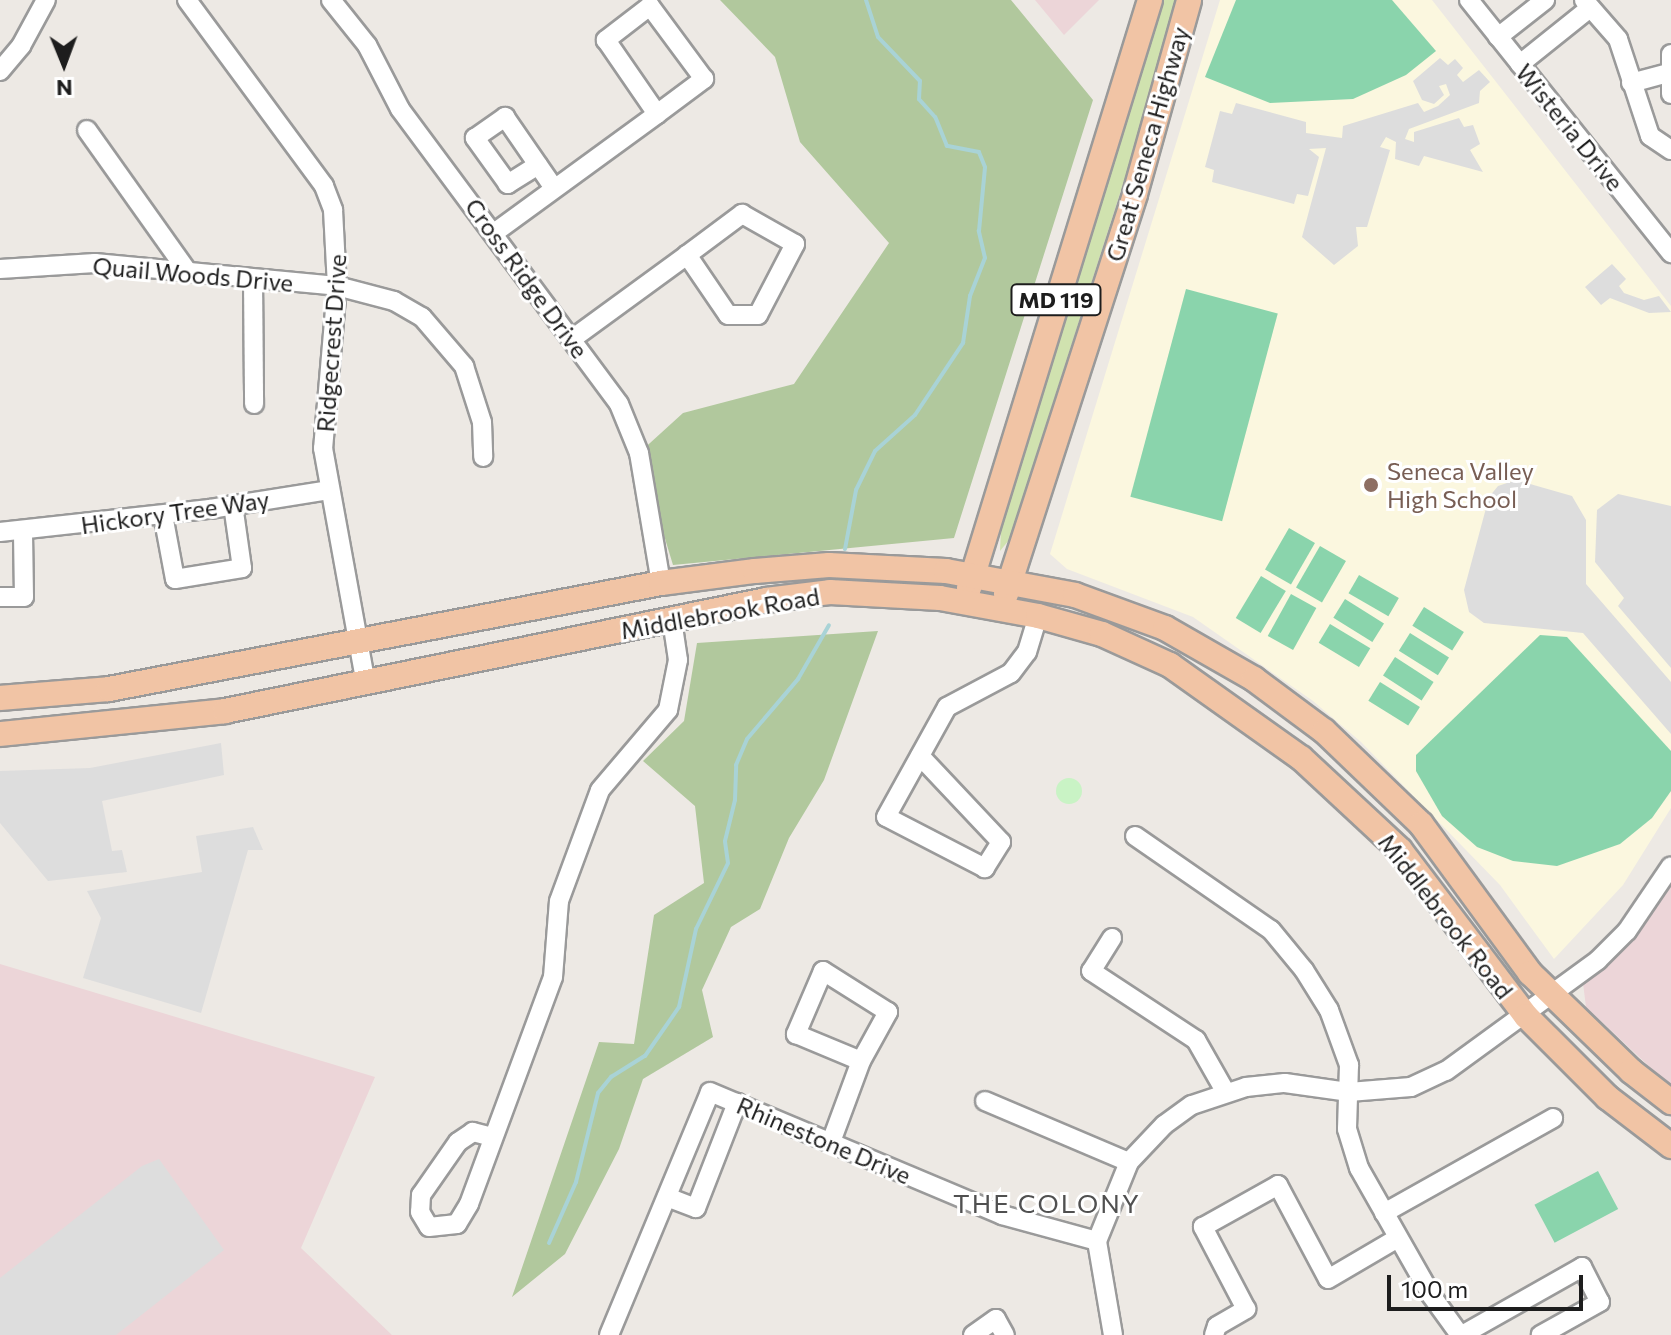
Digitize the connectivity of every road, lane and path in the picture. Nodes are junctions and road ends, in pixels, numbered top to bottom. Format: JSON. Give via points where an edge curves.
{"nodes":[{"id":1,"x":46,"y":0,"type":"edge"},
{"id":2,"x":187,"y":0,"type":"edge"},
{"id":3,"x":331,"y":0,"type":"edge"},
{"id":4,"x":1150,"y":0,"type":"edge"},
{"id":5,"x":1189,"y":0,"type":"edge"},
{"id":6,"x":1469,"y":0,"type":"edge"},
{"id":7,"x":1545,"y":0,"type":"edge"},
{"id":8,"x":1587,"y":4,"type":"edge"},
{"id":9,"x":1498,"y":37,"type":"junction"},
{"id":10,"x":1671,"y":54,"type":"edge"},
{"id":11,"x":1520,"y":64,"type":"junction"},
{"id":12,"x":0,"y":71,"type":"edge"},
{"id":13,"x":1668,"y":73,"type":"junction"},
{"id":14,"x":1631,"y":83,"type":"junction"},
{"id":15,"x":1671,"y":94,"type":"edge"},
{"id":16,"x":657,"y":114,"type":"junction"},
{"id":17,"x":87,"y":130,"type":"dead end"},
{"id":18,"x":1671,"y":150,"type":"edge"},
{"id":19,"x":538,"y":165,"type":"dead end"},
{"id":20,"x":554,"y":188,"type":"junction"},
{"id":21,"x":494,"y":233,"type":"junction"},
{"id":22,"x":1670,"y":250,"type":"edge"},
{"id":23,"x":687,"y":255,"type":"junction"},
{"id":24,"x":0,"y":269,"type":"edge"},
{"id":25,"x":188,"y":272,"type":"junction"},
{"id":26,"x":253,"y":279,"type":"junction"},
{"id":27,"x":337,"y":286,"type":"junction"},
{"id":28,"x":572,"y":339,"type":"junction"},
{"id":29,"x":254,"y":404,"type":"dead end"},
{"id":30,"x":483,"y":457,"type":"dead end"},
{"id":31,"x":328,"y":490,"type":"junction"},
{"id":32,"x":233,"y":505,"type":"junction"},
{"id":33,"x":163,"y":515,"type":"junction"},
{"id":34,"x":23,"y":531,"type":"junction"},
{"id":35,"x":0,"y":532,"type":"edge"},
{"id":36,"x":971,"y":573,"type":"junction"},
{"id":37,"x":1009,"y":579,"type":"junction"},
{"id":38,"x":661,"y":583,"type":"junction"},
{"id":39,"x":0,"y":597,"type":"edge"},
{"id":40,"x":966,"y":602,"type":"junction"},
{"id":41,"x":1003,"y":608,"type":"junction"},
{"id":42,"x":1038,"y":616,"type":"junction"},
{"id":43,"x":672,"y":620,"type":"junction"},
{"id":44,"x":358,"y":640,"type":"junction"},
{"id":45,"x":365,"y":680,"type":"junction"},
{"id":46,"x":0,"y":698,"type":"edge"},
{"id":47,"x":0,"y":734,"type":"edge"},
{"id":48,"x":920,"y":756,"type":"junction"},
{"id":49,"x":1135,"y":836,"type":"dead end"},
{"id":50,"x":1671,"y":866,"type":"edge"},
{"id":51,"x":1112,"y":938,"type":"dead end"},
{"id":52,"x":1553,"y":996,"type":"junction"},
{"id":53,"x":1526,"y":1016,"type":"junction"},
{"id":54,"x":861,"y":1061,"type":"junction"},
{"id":55,"x":1225,"y":1091,"type":"junction"},
{"id":56,"x":1349,"y":1092,"type":"junction"},
{"id":57,"x":985,"y":1101,"type":"dead end"},
{"id":58,"x":1671,"y":1102,"type":"edge"},
{"id":59,"x":737,"y":1103,"type":"junction"},
{"id":60,"x":1553,"y":1118,"type":"dead end"},
{"id":61,"x":492,"y":1137,"type":"junction"},
{"id":62,"x":831,"y":1142,"type":"junction"},
{"id":63,"x":1671,"y":1146,"type":"edge"},
{"id":64,"x":1129,"y":1162,"type":"junction"},
{"id":65,"x":667,"y":1197,"type":"junction"},
{"id":66,"x":1384,"y":1213,"type":"junction"},
{"id":67,"x":1398,"y":1238,"type":"junction"},
{"id":68,"x":1097,"y":1241,"type":"junction"},
{"id":69,"x":609,"y":1335,"type":"edge"},
{"id":70,"x":973,"y":1335,"type":"edge"},
{"id":71,"x":1005,"y":1335,"type":"edge"},
{"id":72,"x":1113,"y":1335,"type":"edge"},
{"id":73,"x":1214,"y":1335,"type":"edge"},
{"id":74,"x":1461,"y":1335,"type":"edge"},
{"id":75,"x":1541,"y":1335,"type":"edge"}],
"edges":[{"from":1,"to":12,"type":"street","via":[[21,46]]},
{"from":2,"to":27,"type":"street","name":"Ridgecrest Drive","via":[[324,186],[339,246]]},
{"from":3,"to":21,"type":"street","name":"Cross Ridge Drive","via":[[367,45],[400,109]]},
{"from":4,"to":36,"type":"main road","name":"Great Seneca Highway","number":"MD 119"},
{"from":5,"to":37,"type":"main road","name":"Great Seneca Highway","number":"MD 119","via":[[1135,194]]},
{"from":6,"to":9,"type":"street","name":"Wisteria Drive"},
{"from":7,"to":9,"type":"street"},
{"from":8,"to":11,"type":"street"},
{"from":8,"to":14,"type":"street","via":[[1618,39]]},
{"from":9,"to":11,"type":"street","name":"Wisteria Drive"},
{"from":10,"to":13,"type":"street"},
{"from":11,"to":22,"type":"street","name":"Wisteria Drive"},
{"from":13,"to":14,"type":"street"},
{"from":13,"to":15,"type":"street"},
{"from":14,"to":18,"type":"street","via":[[1650,136]]},
{"from":16,"to":16,"type":"street","via":[[704,79],[650,6],[606,40]]},
{"from":16,"to":20,"type":"street"},
{"from":17,"to":25,"type":"street"},
{"from":19,"to":20,"type":"street"},
{"from":20,"to":21,"type":"street"},
{"from":21,"to":28,"type":"street","name":"Cross Ridge Drive"},
{"from":23,"to":23,"type":"street","via":[[742,214],[795,244],[758,315],[728,315]]},
{"from":23,"to":28,"type":"street"},
{"from":24,"to":25,"type":"street","name":"Quail Woods Drive","via":[[95,263]]},
{"from":25,"to":26,"type":"street","name":"Quail Woods Drive"},
{"from":26,"to":27,"type":"street","name":"Quail Woods Drive"},
{"from":26,"to":29,"type":"street"},
{"from":27,"to":30,"type":"street","name":"Quail Woods Drive","via":[[394,301],[446,340],[476,396]]},
{"from":27,"to":31,"type":"street","name":"Ridgecrest Drive","via":[[323,448]]},
{"from":28,"to":38,"type":"street","name":"Cross Ridge Drive","via":[[619,404],[639,453]]},
{"from":31,"to":32,"type":"street","name":"Hickory Tree Way"},
{"from":31,"to":44,"type":"street","name":"Ridgecrest Drive"},
{"from":32,"to":33,"type":"street","name":"Hickory Tree Way"},
{"from":32,"to":33,"type":"street","via":[[242,568],[175,579]]},
{"from":33,"to":34,"type":"street","name":"Hickory Tree Way"},
{"from":34,"to":35,"type":"street","name":"Hickory Tree Way"},
{"from":34,"to":39,"type":"street","via":[[24,597]]},
{"from":36,"to":37,"type":"main road","name":"Middlebrook Road"},
{"from":36,"to":38,"type":"main road","name":"Middlebrook Road","via":[[829,565]]},
{"from":36,"to":40,"type":"main road","name":"Great Seneca Highway","number":"MD 119"},
{"from":37,"to":41,"type":"main road","name":"Great Seneca Highway","number":"MD 119"},
{"from":37,"to":52,"type":"main road","name":"Middlebrook Road","via":[[1093,599],[1165,628],[1254,679],[1324,731],[1421,824],[1530,973]]},
{"from":38,"to":44,"type":"main road","name":"Middlebrook Road"},
{"from":40,"to":41,"type":"main road","name":"Middlebrook Road"},
{"from":40,"to":43,"type":"main road","name":"Middlebrook Road","via":[[830,592]]},
{"from":41,"to":42,"type":"main road","name":"Middlebrook Road"},
{"from":42,"to":48,"type":"street","via":[[1027,652],[1011,673],[947,707]]},
{"from":42,"to":53,"type":"main road","name":"Middlebrook Road","via":[[1102,634],[1170,665],[1301,758],[1400,850]]},
{"from":43,"to":45,"type":"main road","name":"Middlebrook Road"},
{"from":43,"to":61,"type":"street","via":[[678,660],[668,710],[600,790],[559,901],[553,977]]},
{"from":44,"to":45,"type":"street","name":"Ridgecrest Drive"},
{"from":44,"to":46,"type":"main road","name":"Middlebrook Road","via":[[109,689]]},
{"from":45,"to":47,"type":"main road","name":"Middlebrook Road","via":[[225,711]]},
{"from":48,"to":48,"type":"street","via":[[886,817],[985,868],[1001,842]]},
{"from":49,"to":56,"type":"street","via":[[1271,930],[1329,1010],[1349,1065]]},
{"from":50,"to":52,"type":"street","via":[[1627,931]]},
{"from":51,"to":55,"type":"street","via":[[1091,971],[1196,1040]]},
{"from":52,"to":53,"type":"street"},
{"from":52,"to":58,"type":"main road","name":"Middlebrook Road"},
{"from":53,"to":56,"type":"street","via":[[1459,1064],[1411,1087]]},
{"from":53,"to":63,"type":"main road","name":"Middlebrook Road","via":[[1607,1097]]},
{"from":54,"to":54,"type":"street","via":[[888,1012],[823,971],[796,1034]]},
{"from":54,"to":62,"type":"street"},
{"from":55,"to":56,"type":"street","via":[[1285,1083]]},
{"from":55,"to":64,"type":"street","via":[[1164,1125]]},
{"from":56,"to":66,"type":"street","via":[[1350,1148]]},
{"from":57,"to":64,"type":"street"},
{"from":59,"to":62,"type":"street","name":"Rhinestone Drive"},
{"from":59,"to":65,"type":"street","name":"Rhinestone Drive","via":[[710,1092]]},
{"from":59,"to":65,"type":"street","via":[[696,1208]]},
{"from":60,"to":66,"type":"street"},
{"from":61,"to":61,"type":"street","via":[[473,1132],[458,1142],[421,1195],[420,1212],[429,1227],[457,1224]]},
{"from":62,"to":68,"type":"street","name":"Rhinestone Drive","via":[[1002,1215]]},
{"from":64,"to":68,"type":"street"},
{"from":65,"to":69,"type":"street","name":"Rhinestone Drive"},
{"from":66,"to":67,"type":"street"},
{"from":67,"to":73,"type":"street","via":[[1328,1279],[1278,1185],[1203,1227],[1246,1309],[1217,1326]]},
{"from":67,"to":74,"type":"street"},
{"from":68,"to":72,"type":"street"},
{"from":70,"to":71,"type":"street","via":[[996,1319]]},
{"from":74,"to":75,"type":"street","via":[[1582,1267],[1600,1302]]}]}
